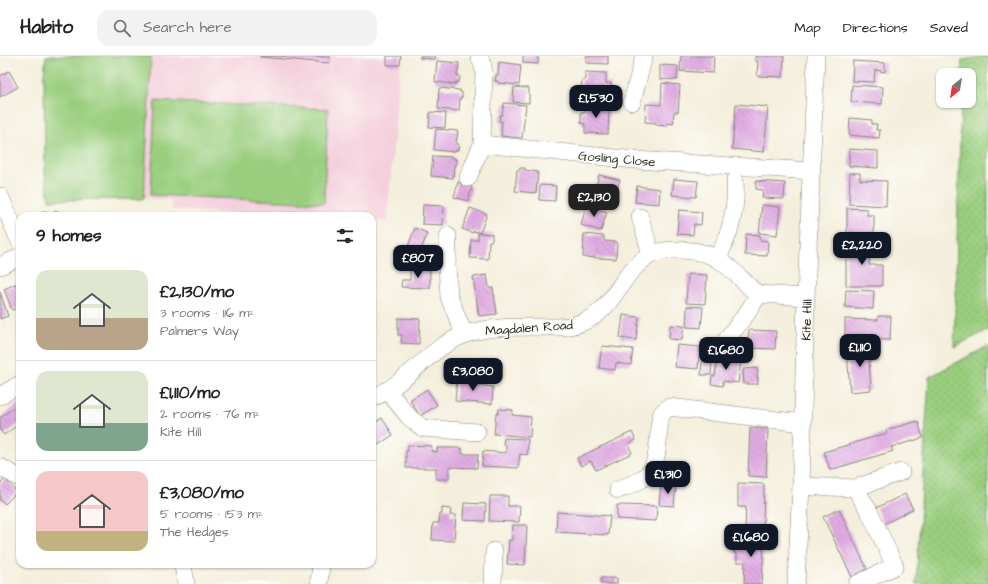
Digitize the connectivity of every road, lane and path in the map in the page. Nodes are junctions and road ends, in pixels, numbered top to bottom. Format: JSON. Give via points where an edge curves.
{"nodes":[{"id":1,"x":479,"y":56,"type":"edge"},
{"id":2,"x":644,"y":56,"type":"edge"},
{"id":3,"x":816,"y":56,"type":"edge"},
{"id":4,"x":632,"y":102,"type":"dead end"},
{"id":5,"x":482,"y":144,"type":"junction"},
{"id":6,"x":812,"y":171,"type":"junction"},
{"id":7,"x":468,"y":178,"type":"dead end"},
{"id":8,"x":735,"y":181,"type":"dead end"},
{"id":9,"x":0,"y":196,"type":"edge"},
{"id":10,"x":640,"y":217,"type":"dead end"},
{"id":11,"x":16,"y":233,"type":"edge"},
{"id":12,"x":448,"y":236,"type":"dead end"},
{"id":13,"x":651,"y":254,"type":"junction"},
{"id":14,"x":16,"y":259,"type":"edge"},
{"id":15,"x":717,"y":259,"type":"junction"},
{"id":16,"x":0,"y":266,"type":"edge"},
{"id":17,"x":759,"y":294,"type":"junction"},
{"id":18,"x":806,"y":297,"type":"junction"},
{"id":19,"x":464,"y":334,"type":"junction"},
{"id":20,"x":720,"y":348,"type":"dead end"},
{"id":21,"x":16,"y":386,"type":"edge"},
{"id":22,"x":379,"y":394,"type":"edge"},
{"id":23,"x":0,"y":396,"type":"edge"},
{"id":24,"x":803,"y":423,"type":"junction"},
{"id":25,"x":477,"y":432,"type":"dead end"},
{"id":26,"x":0,"y":467,"type":"edge"},
{"id":27,"x":901,"y":472,"type":"dead end"},
{"id":28,"x":16,"y":476,"type":"edge"},
{"id":29,"x":801,"y":486,"type":"junction"},
{"id":30,"x":854,"y":488,"type":"junction"},
{"id":31,"x":618,"y":490,"type":"dead end"},
{"id":32,"x":494,"y":551,"type":"dead end"},
{"id":33,"x":183,"y":568,"type":"edge"},
{"id":34,"x":321,"y":568,"type":"edge"},
{"id":35,"x":186,"y":584,"type":"edge"},
{"id":36,"x":319,"y":584,"type":"edge"},
{"id":37,"x":493,"y":584,"type":"edge"},
{"id":38,"x":796,"y":584,"type":"edge"},
{"id":39,"x":857,"y":584,"type":"edge"}],
"edges":[{"from":1,"to":5,"type":"street","via":[[484,72]]},
{"from":2,"to":4,"type":"street"},
{"from":3,"to":6,"type":"street","name":"Kite Hill"},
{"from":5,"to":6,"type":"street","name":"Gosling Close","via":[[635,160]]},
{"from":5,"to":7,"type":"street"},
{"from":6,"to":18,"type":"street","name":"Kite Hill"},
{"from":8,"to":15,"type":"street","via":[[736,199],[730,231]]},
{"from":9,"to":11,"type":"street"},
{"from":10,"to":13,"type":"street"},
{"from":12,"to":19,"type":"street","via":[[449,297]]},
{"from":13,"to":15,"type":"street","via":[[688,251],[707,254]]},
{"from":13,"to":19,"type":"street","name":"Magdalen Road","via":[[633,269],[599,314],[582,323],[562,327],[506,328]]},
{"from":14,"to":16,"type":"street"},
{"from":15,"to":17,"type":"street"},
{"from":17,"to":18,"type":"street"},
{"from":17,"to":20,"type":"street"},
{"from":18,"to":24,"type":"street","name":"Kite Hill"},
{"from":19,"to":22,"type":"street","name":"Magdalen Road"},
{"from":21,"to":23,"type":"street"},
{"from":22,"to":25,"type":"street","via":[[422,428]]},
{"from":24,"to":29,"type":"street","name":"Kite Hill"},
{"from":24,"to":31,"type":"street","via":[[669,407],[662,413],[653,467],[649,474]]},
{"from":26,"to":28,"type":"street"},
{"from":27,"to":30,"type":"street"},
{"from":29,"to":30,"type":"street"},
{"from":29,"to":38,"type":"street","name":"Kite Hill"},
{"from":30,"to":39,"type":"street","via":[[869,511],[895,566]]},
{"from":32,"to":37,"type":"street"},
{"from":33,"to":35,"type":"street"},
{"from":34,"to":36,"type":"street"}]}
